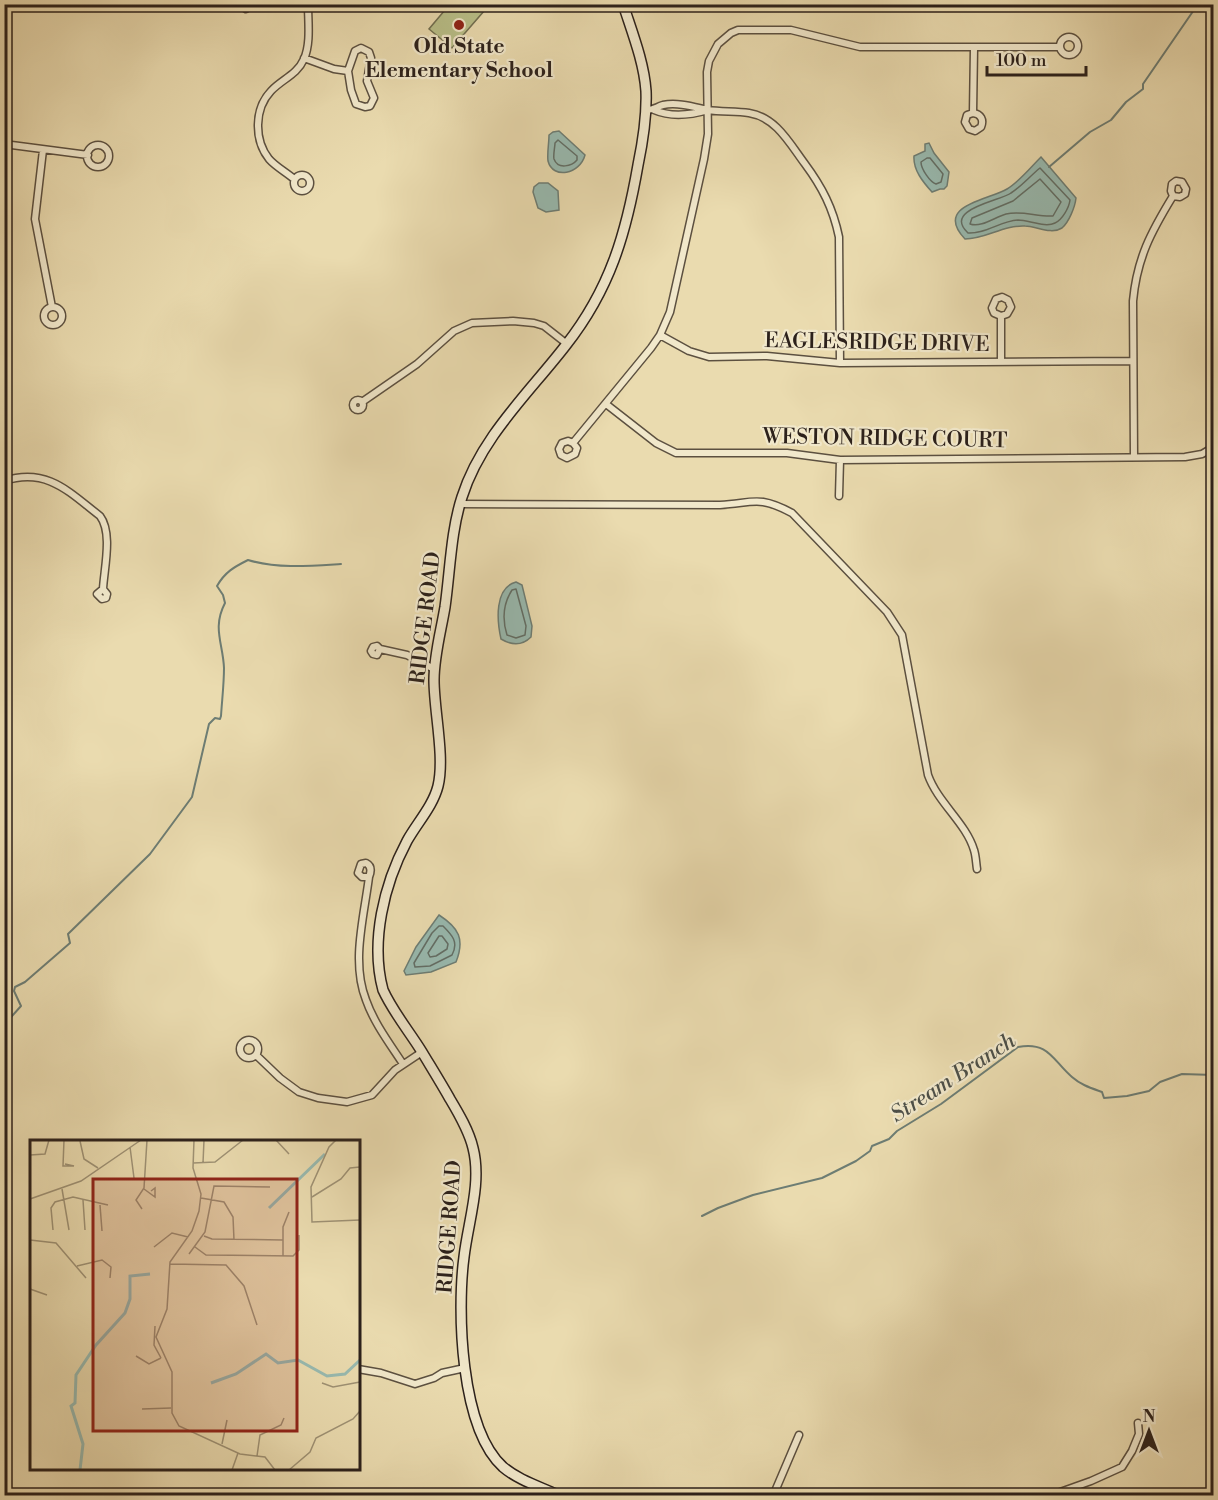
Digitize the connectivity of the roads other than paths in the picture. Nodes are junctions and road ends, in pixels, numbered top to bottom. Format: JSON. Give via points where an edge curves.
{"nodes":[{"id":1,"x":239,"y":4,"type":"edge"},
{"id":2,"x":254,"y":4,"type":"edge"},
{"id":3,"x":308,"y":4,"type":"edge"},
{"id":4,"x":623,"y":4,"type":"edge"},
{"id":5,"x":1060,"y":47,"type":"dead end"},
{"id":6,"x":974,"y":48,"type":"junction"},
{"id":7,"x":304,"y":58,"type":"junction"},
{"id":8,"x":348,"y":71,"type":"junction"},
{"id":9,"x":650,"y":110,"type":"junction"},
{"id":10,"x":709,"y":110,"type":"junction"},
{"id":11,"x":973,"y":113,"type":"dead end"},
{"id":12,"x":4,"y":144,"type":"edge"},
{"id":13,"x":43,"y":150,"type":"junction"},
{"id":14,"x":88,"y":155,"type":"dead end"},
{"id":15,"x":294,"y":179,"type":"dead end"},
{"id":16,"x":1173,"y":196,"type":"dead end"},
{"id":17,"x":52,"y":307,"type":"dead end"},
{"id":18,"x":1001,"y":316,"type":"dead end"},
{"id":19,"x":660,"y":335,"type":"junction"},
{"id":20,"x":567,"y":344,"type":"junction"},
{"id":21,"x":1134,"y":361,"type":"junction"},
{"id":22,"x":1001,"y":362,"type":"junction"},
{"id":23,"x":840,"y":363,"type":"junction"},
{"id":24,"x":362,"y":402,"type":"dead end"},
{"id":25,"x":606,"y":404,"type":"junction"},
{"id":26,"x":573,"y":442,"type":"dead end"},
{"id":27,"x":1214,"y":447,"type":"edge"},
{"id":28,"x":1134,"y":457,"type":"junction"},
{"id":29,"x":840,"y":460,"type":"junction"},
{"id":30,"x":4,"y":481,"type":"edge"},
{"id":31,"x":839,"y":496,"type":"dead end"},
{"id":32,"x":459,"y":504,"type":"junction"},
{"id":33,"x":103,"y":590,"type":"dead end"},
{"id":34,"x":380,"y":649,"type":"dead end"},
{"id":35,"x":434,"y":669,"type":"junction"},
{"id":36,"x":977,"y":869,"type":"dead end"},
{"id":37,"x":369,"y":877,"type":"dead end"},
{"id":38,"x":422,"y":1052,"type":"junction"},
{"id":39,"x":256,"y":1055,"type":"dead end"},
{"id":40,"x":403,"y":1064,"type":"junction"},
{"id":41,"x":465,"y":1368,"type":"junction"},
{"id":42,"x":360,"y":1369,"type":"edge"},
{"id":43,"x":1138,"y":1423,"type":"dead end"},
{"id":44,"x":800,"y":1435,"type":"dead end"},
{"id":45,"x":560,"y":1496,"type":"edge"},
{"id":46,"x":773,"y":1496,"type":"edge"},
{"id":47,"x":1049,"y":1496,"type":"edge"}],
"edges":[{"from":1,"to":2,"type":"street","via":[[246,9]]},
{"from":3,"to":7,"type":"street"},
{"from":4,"to":9,"type":"street","name":"RIDGE ROAD"},
{"from":5,"to":6,"type":"street"},
{"from":6,"to":10,"type":"street","via":[[860,47],[791,30],[738,30],[718,44],[709,61]]},
{"from":6,"to":11,"type":"street"},
{"from":7,"to":8,"type":"street"},
{"from":7,"to":15,"type":"street","via":[[296,72],[270,92],[258,121],[264,150]]},
{"from":8,"to":8,"type":"street","via":[[356,104],[370,106],[374,98],[367,81],[371,58],[367,50],[356,51]]},
{"from":9,"to":10,"type":"street","via":[[662,105]]},
{"from":9,"to":20,"type":"street","name":"RIDGE ROAD","via":[[613,264],[594,306]]},
{"from":10,"to":19,"type":"street","via":[[704,159],[672,306]]},
{"from":10,"to":23,"type":"street","via":[[747,112],[765,118],[783,134],[823,188],[839,237]]},
{"from":12,"to":13,"type":"street"},
{"from":13,"to":14,"type":"street"},
{"from":13,"to":17,"type":"street","via":[[35,219]]},
{"from":16,"to":21,"type":"street","via":[[1144,246],[1138,267],[1133,301]]},
{"from":18,"to":22,"type":"street"},
{"from":19,"to":23,"type":"street","name":"EAGLESRIDGE DRIVE","via":[[709,357],[767,356]]},
{"from":19,"to":25,"type":"street"},
{"from":20,"to":24,"type":"street","via":[[534,323],[472,323],[454,331],[417,364]]},
{"from":20,"to":32,"type":"street","name":"RIDGE ROAD","via":[[490,439]]},
{"from":21,"to":22,"type":"street","name":"EAGLESRIDGE DRIVE"},
{"from":21,"to":28,"type":"street"},
{"from":22,"to":23,"type":"street","name":"EAGLESRIDGE DRIVE"},
{"from":25,"to":26,"type":"street"},
{"from":25,"to":29,"type":"street","name":"WESTON RIDGE COURT","via":[[656,443],[676,453],[787,453]]},
{"from":27,"to":28,"type":"street","name":"WESTON RIDGE COURT","via":[[1194,456]]},
{"from":28,"to":29,"type":"street","name":"WESTON RIDGE COURT"},
{"from":29,"to":31,"type":"street"},
{"from":30,"to":33,"type":"street","via":[[25,476],[50,480],[100,516],[107,535]]},
{"from":32,"to":35,"type":"street","name":"RIDGE ROAD"},
{"from":32,"to":36,"type":"street","via":[[720,505],[753,500],[792,513],[887,612],[902,635],[928,776],[968,837]]},
{"from":34,"to":35,"type":"street","via":[[416,658]]},
{"from":35,"to":38,"type":"street","name":"RIDGE ROAD","via":[[440,776],[432,801],[397,862],[379,940],[383,990]]},
{"from":37,"to":40,"type":"street","via":[[358,964],[362,987],[373,1015]]},
{"from":38,"to":40,"type":"street"},
{"from":38,"to":41,"type":"street","name":"RIDGE ROAD","via":[[469,1135],[475,1160],[473,1204],[463,1258]]},
{"from":39,"to":40,"type":"street","via":[[299,1092],[337,1102],[372,1095]]},
{"from":41,"to":42,"type":"street","via":[[416,1384]]},
{"from":41,"to":45,"type":"street","name":"RIDGE ROAD","via":[[469,1394],[492,1454],[513,1474]]},
{"from":43,"to":47,"type":"street","via":[[1139,1434],[1122,1467]]},
{"from":44,"to":46,"type":"street"}]}
